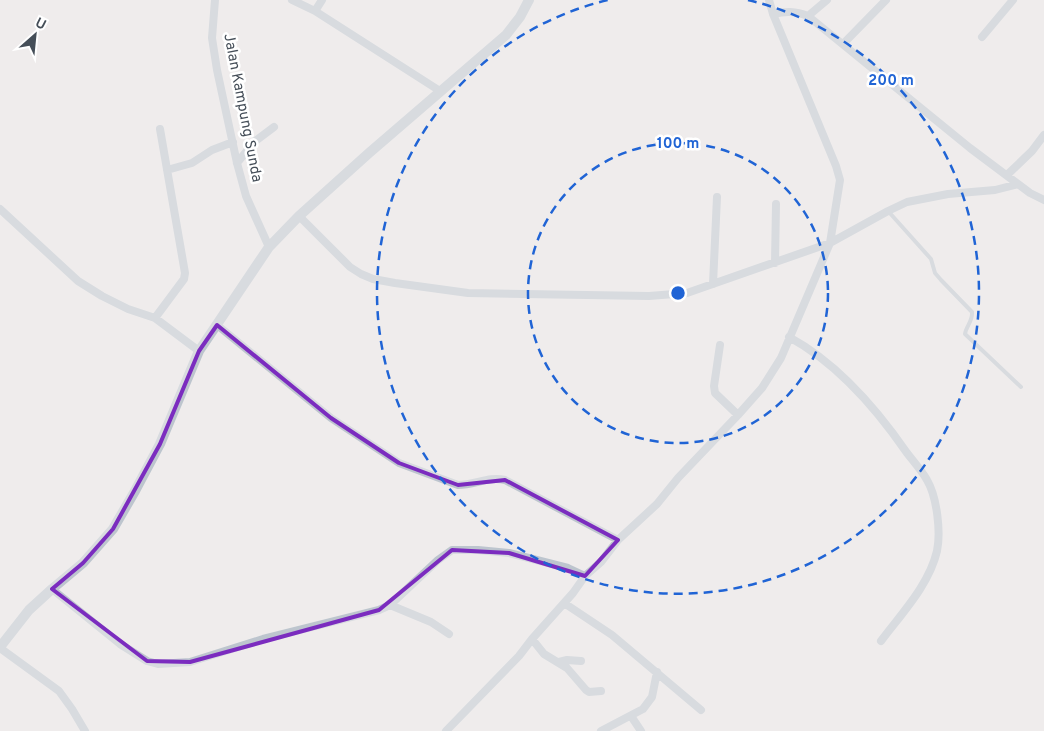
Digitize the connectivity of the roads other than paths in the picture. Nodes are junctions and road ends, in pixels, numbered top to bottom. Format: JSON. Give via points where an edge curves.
{"nodes":[{"id":1,"x":215,"y":0,"type":"edge"},
{"id":2,"x":292,"y":0,"type":"edge"},
{"id":3,"x":322,"y":0,"type":"edge"},
{"id":4,"x":528,"y":0,"type":"edge"},
{"id":5,"x":770,"y":0,"type":"edge"},
{"id":6,"x":826,"y":0,"type":"edge"},
{"id":7,"x":886,"y":0,"type":"edge"},
{"id":8,"x":1013,"y":0,"type":"edge"},
{"id":9,"x":315,"y":11,"type":"junction"},
{"id":10,"x":773,"y":14,"type":"junction"},
{"id":11,"x":808,"y":16,"type":"junction"},
{"id":12,"x":982,"y":38,"type":"dead end"},
{"id":13,"x":843,"y":44,"type":"junction"},
{"id":14,"x":440,"y":91,"type":"junction"},
{"id":15,"x":274,"y":127,"type":"dead end"},
{"id":16,"x":160,"y":129,"type":"dead end"},
{"id":17,"x":1044,"y":135,"type":"edge"},
{"id":18,"x":233,"y":142,"type":"junction"},
{"id":19,"x":237,"y":162,"type":"junction"},
{"id":20,"x":167,"y":170,"type":"junction"},
{"id":21,"x":1007,"y":175,"type":"junction"},
{"id":22,"x":1018,"y":184,"type":"junction"},
{"id":23,"x":717,"y":197,"type":"dead end"},
{"id":24,"x":1044,"y":200,"type":"edge"},
{"id":25,"x":776,"y":204,"type":"dead end"},
{"id":26,"x":0,"y":209,"type":"edge"},
{"id":27,"x":888,"y":211,"type":"junction"},
{"id":28,"x":299,"y":216,"type":"junction"},
{"id":29,"x":830,"y":243,"type":"junction"},
{"id":30,"x":270,"y":247,"type":"junction"},
{"id":31,"x":775,"y":263,"type":"junction"},
{"id":32,"x":713,"y":284,"type":"junction"},
{"id":33,"x":155,"y":318,"type":"junction"},
{"id":34,"x":217,"y":325,"type":"junction"},
{"id":35,"x":789,"y":337,"type":"junction"},
{"id":36,"x":720,"y":345,"type":"dead end"},
{"id":37,"x":199,"y":351,"type":"junction"},
{"id":38,"x":1021,"y":387,"type":"dead end"},
{"id":39,"x":738,"y":415,"type":"junction"},
{"id":40,"x":618,"y":540,"type":"junction"},
{"id":41,"x":585,"y":576,"type":"junction"},
{"id":42,"x":52,"y":588,"type":"junction"},
{"id":43,"x":564,"y":603,"type":"junction"},
{"id":44,"x":390,"y":605,"type":"junction"},
{"id":45,"x":449,"y":634,"type":"dead end"},
{"id":46,"x":532,"y":639,"type":"junction"},
{"id":47,"x":882,"y":641,"type":"dead end"},
{"id":48,"x":0,"y":647,"type":"edge"},
{"id":49,"x":581,"y":661,"type":"dead end"},
{"id":50,"x":559,"y":662,"type":"junction"},
{"id":51,"x":657,"y":672,"type":"junction"},
{"id":52,"x":600,"y":691,"type":"dead end"},
{"id":53,"x":701,"y":710,"type":"dead end"},
{"id":54,"x":631,"y":716,"type":"junction"},
{"id":55,"x":86,"y":731,"type":"edge"},
{"id":56,"x":446,"y":731,"type":"edge"},
{"id":57,"x":601,"y":731,"type":"edge"},
{"id":58,"x":641,"y":731,"type":"edge"}],
"edges":[{"from":1,"to":18,"type":"street","name":"Jalan Kampung Sunda","via":[[212,38]]},
{"from":2,"to":9,"type":"street"},
{"from":3,"to":9,"type":"street"},
{"from":4,"to":14,"type":"street","via":[[506,35]]},
{"from":5,"to":10,"type":"street"},
{"from":6,"to":11,"type":"street"},
{"from":7,"to":13,"type":"street"},
{"from":8,"to":12,"type":"street"},
{"from":9,"to":14,"type":"street"},
{"from":10,"to":11,"type":"street","via":[[785,11]]},
{"from":10,"to":29,"type":"street","via":[[840,180]]},
{"from":11,"to":13,"type":"street"},
{"from":13,"to":21,"type":"street"},
{"from":14,"to":28,"type":"street"},
{"from":15,"to":19,"type":"street","via":[[254,142]]},
{"from":16,"to":20,"type":"street"},
{"from":17,"to":21,"type":"street"},
{"from":18,"to":19,"type":"street","name":"Jalan Kampung Sunda"},
{"from":18,"to":20,"type":"street","via":[[192,163]]},
{"from":19,"to":30,"type":"street","name":"Jalan Kampung Sunda","via":[[246,196]]},
{"from":20,"to":33,"type":"street","via":[[185,273]]},
{"from":21,"to":22,"type":"street"},
{"from":22,"to":24,"type":"street"},
{"from":22,"to":27,"type":"street","via":[[915,200]]},
{"from":23,"to":32,"type":"street"},
{"from":25,"to":31,"type":"street"},
{"from":26,"to":33,"type":"street","via":[[78,281],[102,296]]},
{"from":27,"to":29,"type":"street"},
{"from":27,"to":38,"type":"lane","via":[[931,259],[935,273],[972,312],[973,318],[965,334]]},
{"from":28,"to":30,"type":"street"},
{"from":28,"to":32,"type":"street","via":[[350,267],[373,279],[395,283],[468,293],[649,296],[687,293]]},
{"from":29,"to":31,"type":"street"},
{"from":29,"to":35,"type":"street"},
{"from":30,"to":34,"type":"street"},
{"from":31,"to":32,"type":"street"},
{"from":33,"to":37,"type":"street"},
{"from":34,"to":37,"type":"street"},
{"from":34,"to":40,"type":"street","via":[[331,418],[399,463],[458,485],[497,478],[505,480]]},
{"from":35,"to":39,"type":"street","via":[[781,358],[762,388]]},
{"from":35,"to":47,"type":"street","via":[[811,349],[860,394],[928,481],[936,503],[937,550],[927,576]]},
{"from":36,"to":39,"type":"street","via":[[715,393]]},
{"from":37,"to":42,"type":"street","via":[[160,444],[113,529],[83,563]]},
{"from":39,"to":40,"type":"street","via":[[657,504]]},
{"from":40,"to":41,"type":"street"},
{"from":41,"to":43,"type":"street"},
{"from":41,"to":44,"type":"street","via":[[568,568],[509,553],[457,549],[438,560]]},
{"from":42,"to":44,"type":"street","via":[[120,644],[158,664],[190,662]]},
{"from":42,"to":48,"type":"street","via":[[29,610]]},
{"from":43,"to":46,"type":"street"},
{"from":43,"to":51,"type":"street","via":[[612,635]]},
{"from":44,"to":45,"type":"street","via":[[431,622]]},
{"from":46,"to":50,"type":"street","via":[[544,654]]},
{"from":46,"to":56,"type":"street","via":[[503,674]]},
{"from":48,"to":55,"type":"street","via":[[58,691]]},
{"from":49,"to":50,"type":"street"},
{"from":50,"to":52,"type":"street","via":[[586,690]]},
{"from":51,"to":53,"type":"street"},
{"from":51,"to":54,"type":"street","via":[[652,697],[643,709]]},
{"from":54,"to":57,"type":"street"},
{"from":54,"to":58,"type":"street"}]}
